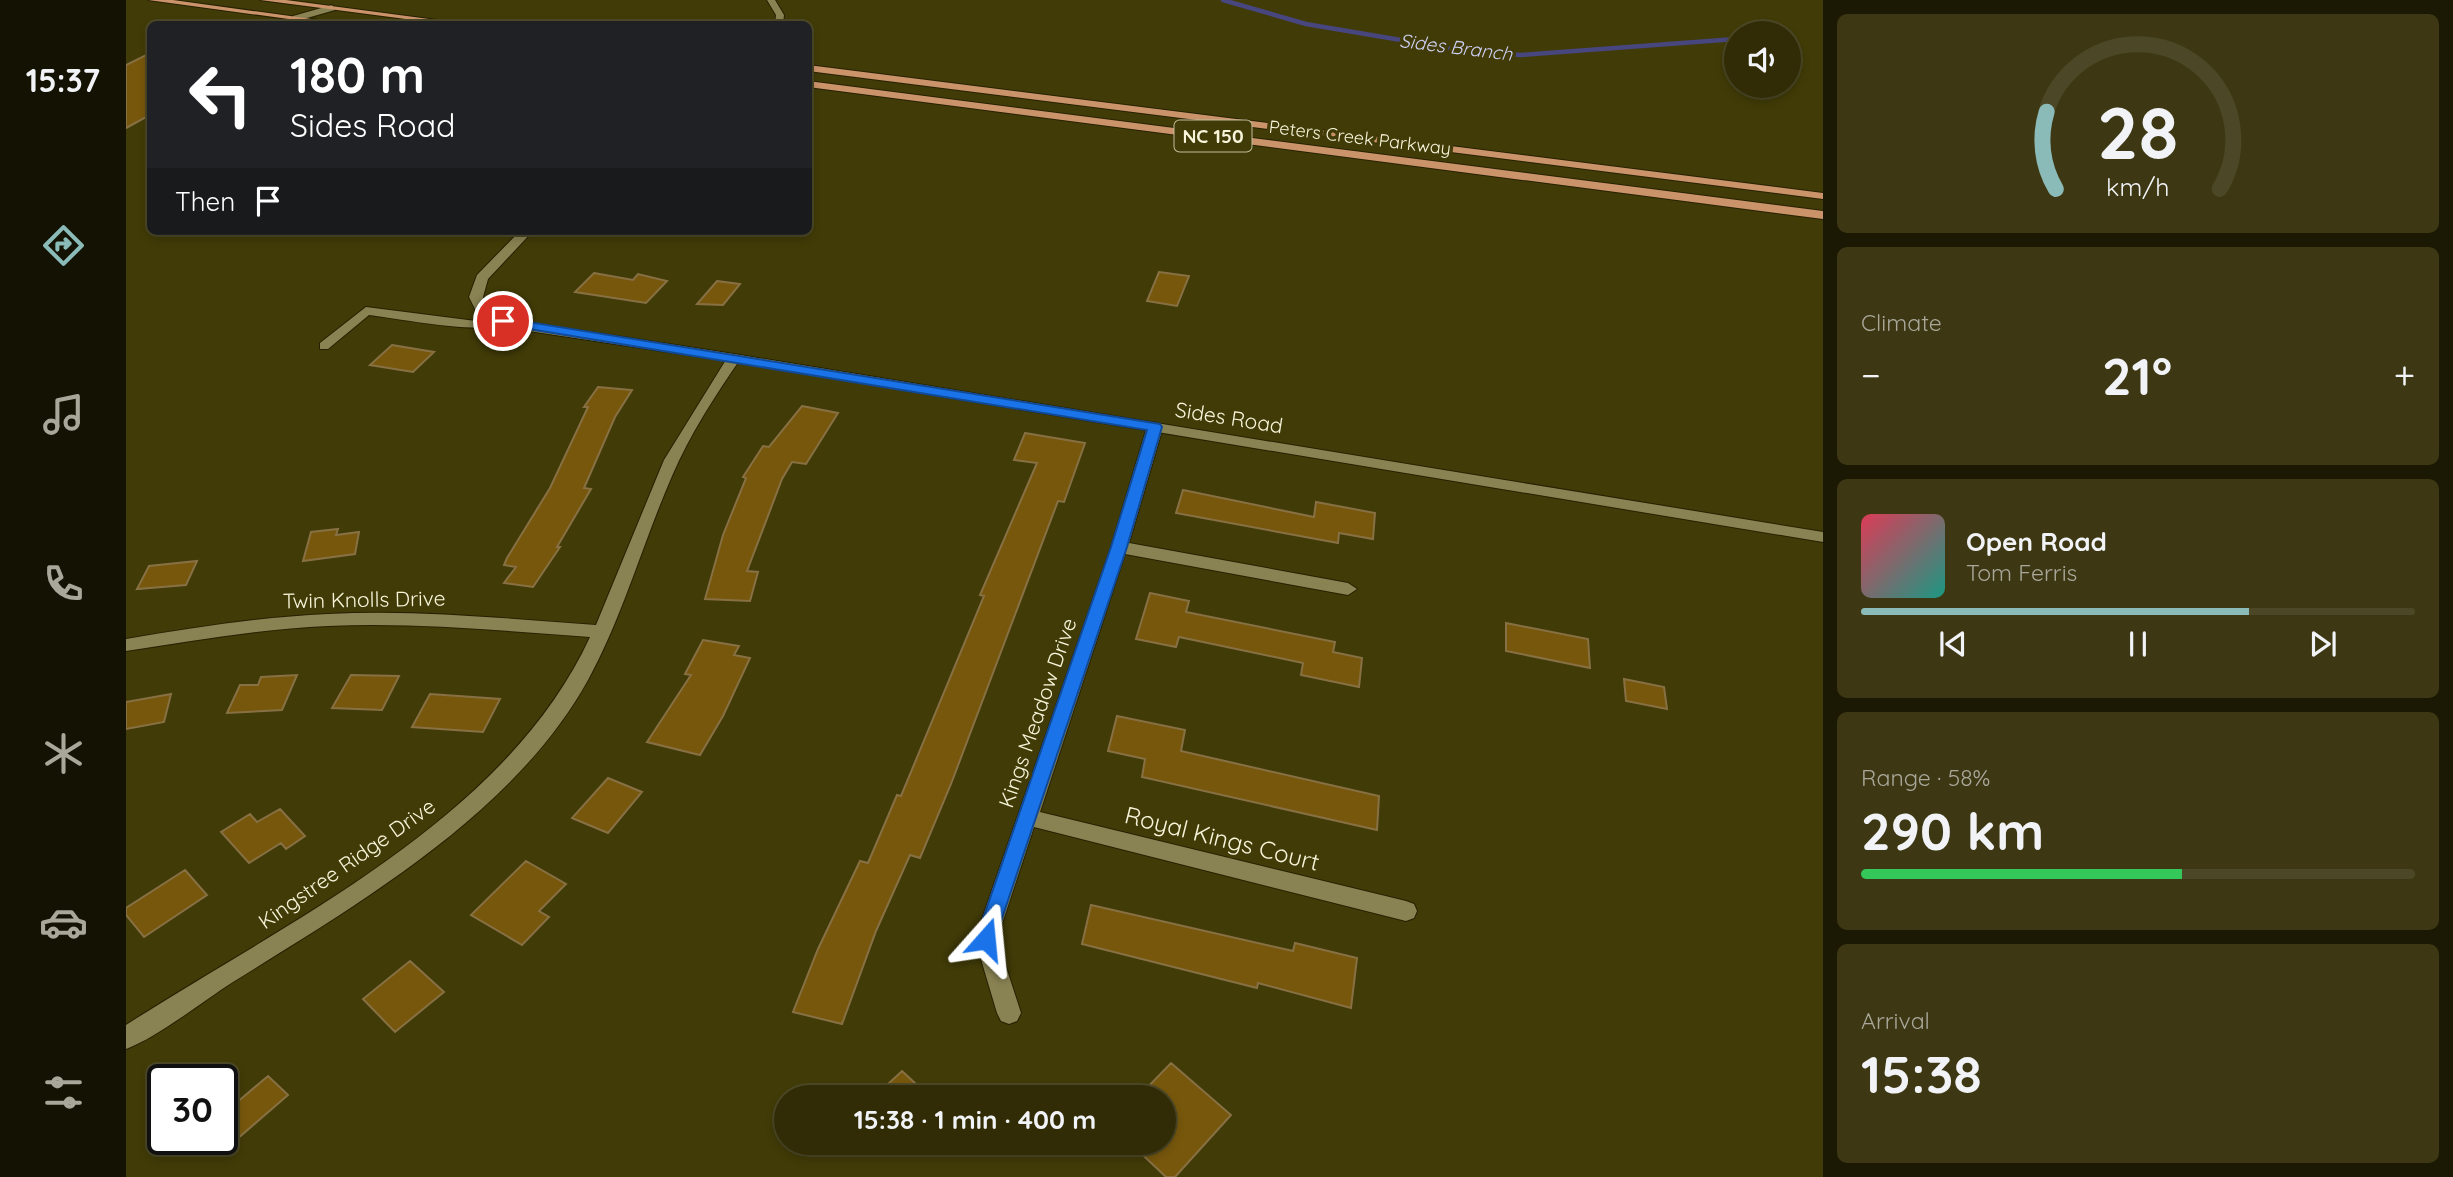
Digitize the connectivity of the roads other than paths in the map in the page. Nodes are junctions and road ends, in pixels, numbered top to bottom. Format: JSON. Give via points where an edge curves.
{"nodes":[{"id":1,"x":152,"y":0,"type":"edge"},
{"id":2,"x":264,"y":0,"type":"edge"},
{"id":3,"x":308,"y":0,"type":"edge"},
{"id":4,"x":361,"y":0,"type":"edge"},
{"id":5,"x":771,"y":0,"type":"edge"},
{"id":6,"x":275,"y":1,"type":"edge"},
{"id":7,"x":332,"y":8,"type":"junction"},
{"id":8,"x":383,"y":15,"type":"junction"},
{"id":9,"x":295,"y":21,"type":"edge"},
{"id":10,"x":322,"y":21,"type":"edge"},
{"id":11,"x":436,"y":21,"type":"edge"},
{"id":12,"x":779,"y":21,"type":"edge"},
{"id":13,"x":812,"y":69,"type":"edge"},
{"id":14,"x":812,"y":85,"type":"edge"},
{"id":15,"x":1583,"y":166,"type":"junction"},
{"id":16,"x":1823,"y":187,"type":"edge"},
{"id":17,"x":1617,"y":189,"type":"junction"},
{"id":18,"x":1823,"y":196,"type":"edge"},
{"id":19,"x":1823,"y":215,"type":"edge"},
{"id":20,"x":1823,"y":224,"type":"edge"},
{"id":21,"x":523,"y":235,"type":"edge"},
{"id":22,"x":503,"y":321,"type":"junction"},
{"id":23,"x":324,"y":346,"type":"dead end"},
{"id":24,"x":734,"y":358,"type":"junction"},
{"id":25,"x":1155,"y":427,"type":"junction"},
{"id":26,"x":1823,"y":537,"type":"edge"},
{"id":27,"x":1119,"y":547,"type":"junction"},
{"id":28,"x":1348,"y":589,"type":"dead end"},
{"id":29,"x":604,"y":632,"type":"junction"},
{"id":30,"x":126,"y":645,"type":"edge"},
{"id":31,"x":1026,"y":817,"type":"junction"},
{"id":32,"x":1406,"y":911,"type":"dead end"},
{"id":33,"x":1009,"y":1013,"type":"dead end"},
{"id":34,"x":126,"y":1038,"type":"edge"}],
"edges":[{"from":1,"to":9,"type":"main road"},
{"from":2,"to":6,"type":"main road"},
{"from":3,"to":6,"type":"main road"},
{"from":4,"to":8,"type":"main road","via":[[362,5]]},
{"from":5,"to":12,"type":"lane"},
{"from":6,"to":7,"type":"main road"},
{"from":7,"to":8,"type":"main road"},
{"from":7,"to":9,"type":"street"},
{"from":7,"to":10,"type":"street"},
{"from":8,"to":11,"type":"main road"},
{"from":13,"to":15,"type":"main road","name":"Peters Creek Parkway","number":"NC 150"},
{"from":14,"to":17,"type":"main road","name":"Peters Creek Parkway","number":"NC 150"},
{"from":15,"to":16,"type":"main road"},
{"from":15,"to":18,"type":"main road","name":"Peters Creek Parkway","number":"NC 150"},
{"from":17,"to":19,"type":"main road","name":"Peters Creek Parkway","number":"NC 150"},
{"from":17,"to":20,"type":"main road"},
{"from":21,"to":22,"type":"street","name":"Sides Road","via":[[482,278],[476,297],[484,314]]},
{"from":22,"to":23,"type":"lane","via":[[475,325],[366,311]]},
{"from":22,"to":24,"type":"street","name":"Sides Road"},
{"from":24,"to":25,"type":"street","name":"Sides Road"},
{"from":24,"to":29,"type":"street","name":"Kingstree Ridge Drive","via":[[663,477]]},
{"from":25,"to":26,"type":"street","name":"Sides Road"},
{"from":25,"to":27,"type":"street","name":"Kings Meadow Drive"},
{"from":27,"to":28,"type":"street"},
{"from":27,"to":31,"type":"street","name":"Kings Meadow Drive"},
{"from":29,"to":30,"type":"street","name":"Twin Knolls Drive","via":[[356,619],[236,628]]},
{"from":29,"to":34,"type":"street","name":"Kingstree Ridge Drive","via":[[561,707],[463,810],[398,861]]},
{"from":31,"to":32,"type":"street","name":"Royal Kings Court"},
{"from":31,"to":33,"type":"street","name":"Kings Meadow Drive","via":[[986,939]]}]}
